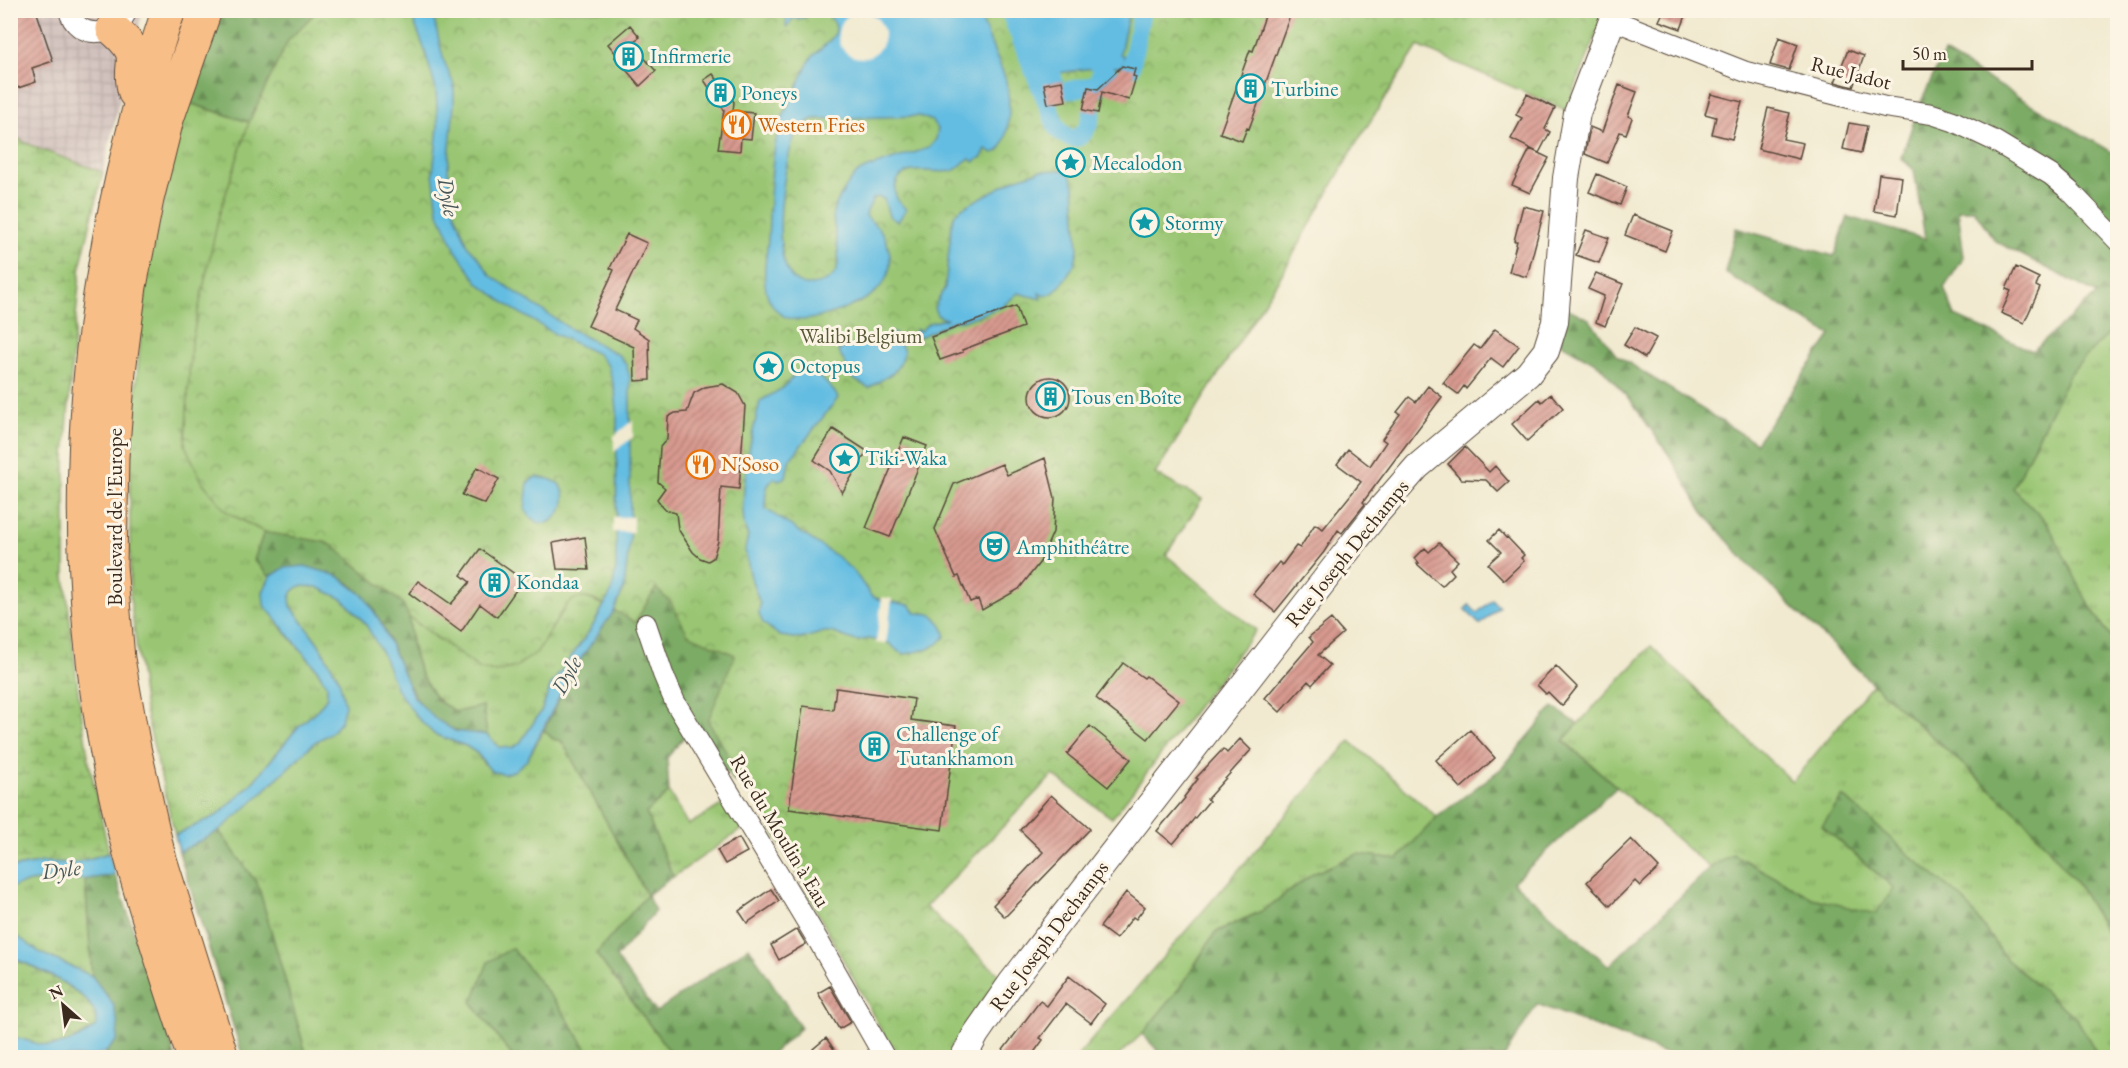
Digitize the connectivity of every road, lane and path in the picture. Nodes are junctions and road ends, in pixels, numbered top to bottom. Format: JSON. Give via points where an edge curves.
{"nodes":[{"id":1,"x":69,"y":10,"type":"edge"},
{"id":2,"x":169,"y":10,"type":"edge"},
{"id":3,"x":205,"y":10,"type":"edge"},
{"id":4,"x":1615,"y":15,"type":"edge"},
{"id":5,"x":120,"y":20,"type":"edge"},
{"id":6,"x":139,"y":108,"type":"junction"},
{"id":7,"x":2118,"y":242,"type":"edge"},
{"id":8,"x":646,"y":624,"type":"dead end"},
{"id":9,"x":194,"y":1058,"type":"edge"},
{"id":10,"x":222,"y":1058,"type":"edge"},
{"id":11,"x":885,"y":1058,"type":"edge"},
{"id":12,"x":963,"y":1058,"type":"edge"}],
"edges":[{"from":1,"to":5,"type":"street","via":[[77,25],[95,33]]},
{"from":2,"to":6,"type":"highway","name":"Boulevard de l'Europe"},
{"from":3,"to":10,"type":"highway","name":"Boulevard de l'Europe","via":[[167,119],[130,286],[112,458],[110,566],[118,659],[136,760],[158,853]]},
{"from":4,"to":7,"type":"street","name":"Rue Jadot","via":[[1746,72],[1953,121],[1993,140],[2051,176]]},
{"from":4,"to":12,"type":"street","name":"Rue Joseph Dechamps","via":[[1577,113],[1566,178],[1555,322],[1546,351],[1528,374],[1417,466],[1376,514],[1012,981]]},
{"from":5,"to":6,"type":"highway","via":[[134,52],[131,81]]},
{"from":6,"to":9,"type":"highway","name":"Boulevard de l'Europe","via":[[115,207],[91,364],[84,566],[92,659],[107,754],[132,860]]},
{"from":8,"to":11,"type":"street","name":"Rue du Moulin à Eau","via":[[675,702]]}]}
